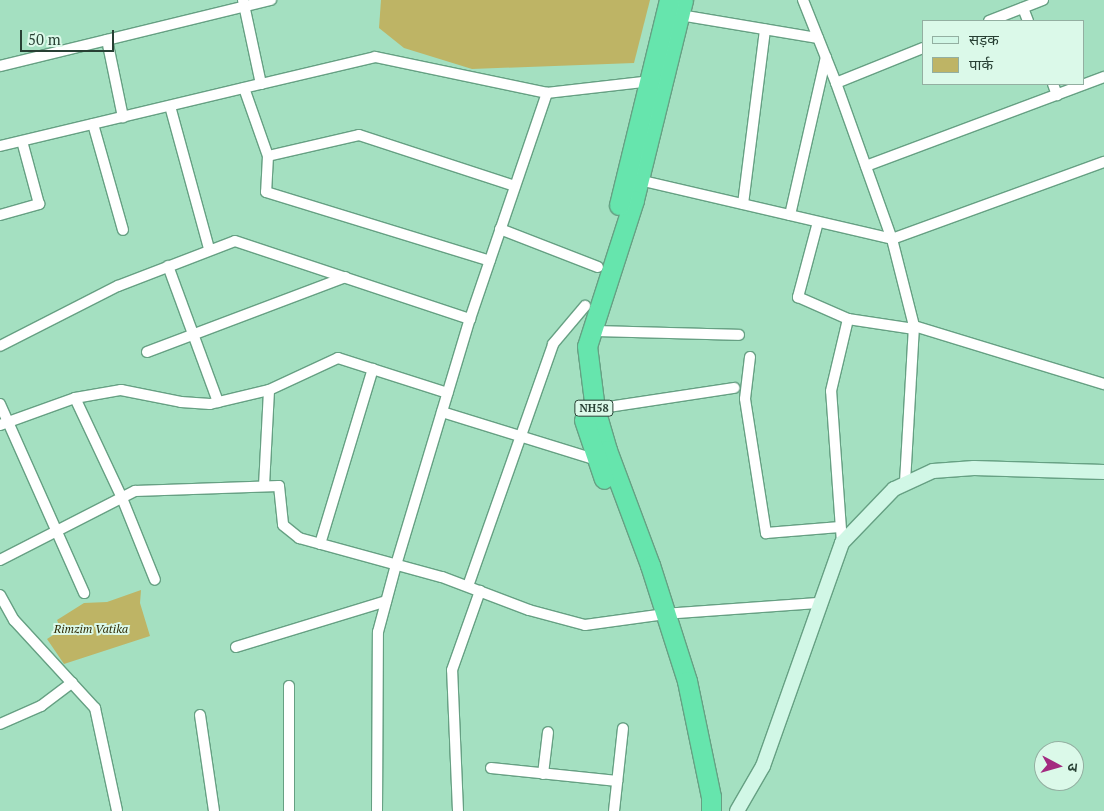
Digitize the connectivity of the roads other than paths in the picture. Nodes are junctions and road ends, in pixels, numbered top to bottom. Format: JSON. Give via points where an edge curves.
{"nodes":[{"id":1,"x":271,"y":0,"type":"edge"},
{"id":2,"x":803,"y":0,"type":"edge"},
{"id":3,"x":1043,"y":0,"type":"edge"},
{"id":4,"x":244,"y":3,"type":"edge"},
{"id":5,"x":677,"y":5,"type":"edge"},
{"id":6,"x":1023,"y":8,"type":"junction"},
{"id":7,"x":993,"y":20,"type":"edge"},
{"id":8,"x":1028,"y":20,"type":"edge"},
{"id":9,"x":765,"y":29,"type":"junction"},
{"id":10,"x":818,"y":38,"type":"junction"},
{"id":11,"x":107,"y":40,"type":"junction"},
{"id":12,"x":922,"y":48,"type":"edge"},
{"id":13,"x":826,"y":57,"type":"junction"},
{"id":14,"x":0,"y":66,"type":"edge"},
{"id":15,"x":1104,"y":77,"type":"edge"},
{"id":16,"x":656,"y":82,"type":"junction"},
{"id":17,"x":836,"y":82,"type":"junction"},
{"id":18,"x":261,"y":84,"type":"junction"},
{"id":19,"x":1053,"y":85,"type":"edge"},
{"id":20,"x":1083,"y":85,"type":"edge"},
{"id":21,"x":1084,"y":85,"type":"edge"},
{"id":22,"x":244,"y":88,"type":"junction"},
{"id":23,"x":547,"y":93,"type":"junction"},
{"id":24,"x":1057,"y":95,"type":"junction"},
{"id":25,"x":170,"y":106,"type":"junction"},
{"id":26,"x":122,"y":117,"type":"junction"},
{"id":27,"x":93,"y":124,"type":"junction"},
{"id":28,"x":23,"y":141,"type":"junction"},
{"id":29,"x":0,"y":146,"type":"edge"},
{"id":30,"x":268,"y":156,"type":"junction"},
{"id":31,"x":1104,"y":162,"type":"edge"},
{"id":32,"x":866,"y":166,"type":"junction"},
{"id":33,"x":639,"y":180,"type":"junction"},
{"id":34,"x":515,"y":186,"type":"junction"},
{"id":35,"x":742,"y":204,"type":"junction"},
{"id":36,"x":43,"y":206,"type":"dead end"},
{"id":37,"x":0,"y":215,"type":"edge"},
{"id":38,"x":790,"y":215,"type":"junction"},
{"id":39,"x":818,"y":222,"type":"junction"},
{"id":40,"x":123,"y":230,"type":"dead end"},
{"id":41,"x":500,"y":230,"type":"junction"},
{"id":42,"x":892,"y":239,"type":"junction"},
{"id":43,"x":209,"y":250,"type":"junction"},
{"id":44,"x":490,"y":261,"type":"junction"},
{"id":45,"x":168,"y":266,"type":"junction"},
{"id":46,"x":598,"y":267,"type":"junction"},
{"id":47,"x":345,"y":277,"type":"junction"},
{"id":48,"x":586,"y":306,"type":"junction"},
{"id":49,"x":470,"y":319,"type":"junction"},
{"id":50,"x":848,"y":319,"type":"junction"},
{"id":51,"x":914,"y":328,"type":"junction"},
{"id":52,"x":591,"y":332,"type":"junction"},
{"id":53,"x":194,"y":334,"type":"junction"},
{"id":54,"x":739,"y":335,"type":"dead end"},
{"id":55,"x":0,"y":346,"type":"edge"},
{"id":56,"x":147,"y":352,"type":"dead end"},
{"id":57,"x":750,"y":357,"type":"dead end"},
{"id":58,"x":373,"y":369,"type":"junction"},
{"id":59,"x":1104,"y":384,"type":"edge"},
{"id":60,"x":734,"y":388,"type":"dead end"},
{"id":61,"x":269,"y":390,"type":"junction"},
{"id":62,"x":448,"y":393,"type":"junction"},
{"id":63,"x":75,"y":398,"type":"junction"},
{"id":64,"x":218,"y":402,"type":"junction"},
{"id":65,"x":0,"y":404,"type":"edge"},
{"id":66,"x":594,"y":409,"type":"junction"},
{"id":67,"x":442,"y":412,"type":"junction"},
{"id":68,"x":3,"y":424,"type":"edge"},
{"id":69,"x":520,"y":437,"type":"junction"},
{"id":70,"x":597,"y":460,"type":"junction"},
{"id":71,"x":1104,"y":472,"type":"edge"},
{"id":72,"x":905,"y":484,"type":"junction"},
{"id":73,"x":264,"y":486,"type":"junction"},
{"id":74,"x":122,"y":498,"type":"junction"},
{"id":75,"x":840,"y":527,"type":"junction"},
{"id":76,"x":55,"y":531,"type":"junction"},
{"id":77,"x":842,"y":543,"type":"junction"},
{"id":78,"x":320,"y":544,"type":"junction"},
{"id":79,"x":0,"y":560,"type":"edge"},
{"id":80,"x":396,"y":565,"type":"junction"},
{"id":81,"x":155,"y":580,"type":"dead end"},
{"id":82,"x":468,"y":586,"type":"junction"},
{"id":83,"x":480,"y":591,"type":"junction"},
{"id":84,"x":84,"y":593,"type":"dead end"},
{"id":85,"x":0,"y":595,"type":"edge"},
{"id":86,"x":386,"y":601,"type":"junction"},
{"id":87,"x":820,"y":603,"type":"junction"},
{"id":88,"x":659,"y":615,"type":"junction"},
{"id":89,"x":236,"y":647,"type":"dead end"},
{"id":90,"x":72,"y":683,"type":"junction"},
{"id":91,"x":289,"y":686,"type":"dead end"},
{"id":92,"x":200,"y":715,"type":"dead end"},
{"id":93,"x":0,"y":724,"type":"edge"},
{"id":94,"x":624,"y":728,"type":"dead end"},
{"id":95,"x":548,"y":732,"type":"dead end"},
{"id":96,"x":491,"y":768,"type":"dead end"},
{"id":97,"x":542,"y":774,"type":"junction"},
{"id":98,"x":617,"y":781,"type":"junction"},
{"id":99,"x":117,"y":811,"type":"edge"},
{"id":100,"x":214,"y":811,"type":"edge"},
{"id":101,"x":290,"y":811,"type":"edge"},
{"id":102,"x":377,"y":811,"type":"edge"},
{"id":103,"x":458,"y":811,"type":"edge"},
{"id":104,"x":614,"y":811,"type":"edge"},
{"id":105,"x":698,"y":811,"type":"edge"},
{"id":106,"x":711,"y":811,"type":"edge"},
{"id":107,"x":737,"y":811,"type":"edge"}],
"edges":[{"from":1,"to":4,"type":"street"},
{"from":2,"to":10,"type":"street"},
{"from":3,"to":6,"type":"street"},
{"from":4,"to":11,"type":"street"},
{"from":4,"to":18,"type":"street"},
{"from":5,"to":9,"type":"street"},
{"from":5,"to":16,"type":"highway","number":"NH58"},
{"from":6,"to":7,"type":"street"},
{"from":6,"to":8,"type":"street"},
{"from":9,"to":10,"type":"street"},
{"from":9,"to":35,"type":"street"},
{"from":10,"to":13,"type":"street"},
{"from":11,"to":14,"type":"street"},
{"from":11,"to":26,"type":"street"},
{"from":12,"to":17,"type":"street"},
{"from":13,"to":17,"type":"street"},
{"from":13,"to":38,"type":"street"},
{"from":15,"to":21,"type":"street"},
{"from":16,"to":23,"type":"street"},
{"from":16,"to":33,"type":"highway","number":"NH58"},
{"from":16,"to":46,"type":"highway","number":"NH58"},
{"from":17,"to":32,"type":"street"},
{"from":18,"to":22,"type":"street"},
{"from":18,"to":23,"type":"street","via":[[375,57]]},
{"from":19,"to":24,"type":"street"},
{"from":20,"to":24,"type":"street"},
{"from":22,"to":25,"type":"street"},
{"from":22,"to":30,"type":"street"},
{"from":23,"to":34,"type":"street"},
{"from":24,"to":32,"type":"street"},
{"from":25,"to":26,"type":"street"},
{"from":25,"to":43,"type":"street"},
{"from":26,"to":27,"type":"street"},
{"from":27,"to":28,"type":"street"},
{"from":27,"to":40,"type":"street"},
{"from":28,"to":29,"type":"street"},
{"from":28,"to":36,"type":"street"},
{"from":28,"to":37,"type":"street","via":[[40,204]]},
{"from":30,"to":34,"type":"street","via":[[359,135]]},
{"from":30,"to":44,"type":"street","via":[[266,192]]},
{"from":31,"to":42,"type":"street"},
{"from":32,"to":42,"type":"street"},
{"from":33,"to":35,"type":"street"},
{"from":33,"to":52,"type":"highway","number":"NH58"},
{"from":34,"to":41,"type":"street"},
{"from":35,"to":38,"type":"street"},
{"from":38,"to":39,"type":"street"},
{"from":39,"to":42,"type":"street"},
{"from":39,"to":50,"type":"street","via":[[798,297]]},
{"from":41,"to":44,"type":"street"},
{"from":41,"to":46,"type":"street"},
{"from":42,"to":51,"type":"street"},
{"from":43,"to":45,"type":"street"},
{"from":43,"to":47,"type":"street","via":[[235,241]]},
{"from":44,"to":49,"type":"street"},
{"from":45,"to":53,"type":"street"},
{"from":45,"to":55,"type":"street","via":[[118,286]]},
{"from":46,"to":48,"type":"highway","number":"NH58"},
{"from":47,"to":49,"type":"street"},
{"from":47,"to":53,"type":"street"},
{"from":48,"to":69,"type":"street","via":[[553,344]]},
{"from":48,"to":70,"type":"highway","number":"NH58","via":[[574,345],[582,412]]},
{"from":49,"to":62,"type":"street"},
{"from":50,"to":51,"type":"street"},
{"from":50,"to":75,"type":"street","via":[[831,391]]},
{"from":51,"to":59,"type":"street"},
{"from":51,"to":72,"type":"street"},
{"from":52,"to":54,"type":"street"},
{"from":52,"to":66,"type":"highway","number":"NH58","via":[[587,346]]},
{"from":53,"to":56,"type":"street"},
{"from":53,"to":64,"type":"street"},
{"from":57,"to":75,"type":"street","via":[[745,399],[766,533]]},
{"from":58,"to":61,"type":"street","via":[[338,358]]},
{"from":58,"to":62,"type":"street"},
{"from":58,"to":78,"type":"street"},
{"from":60,"to":66,"type":"street"},
{"from":61,"to":64,"type":"street"},
{"from":61,"to":73,"type":"street"},
{"from":62,"to":67,"type":"street"},
{"from":63,"to":64,"type":"street","via":[[121,390],[180,402]]},
{"from":63,"to":68,"type":"street"},
{"from":63,"to":74,"type":"street"},
{"from":65,"to":68,"type":"street"},
{"from":66,"to":88,"type":"highway","number":"NH58"},
{"from":67,"to":69,"type":"street"},
{"from":67,"to":80,"type":"street"},
{"from":68,"to":76,"type":"street"},
{"from":69,"to":70,"type":"street"},
{"from":69,"to":82,"type":"street"},
{"from":70,"to":88,"type":"highway","number":"NH58"},
{"from":71,"to":72,"type":"street","via":[[974,468],[934,471]]},
{"from":72,"to":77,"type":"street","via":[[894,489]]},
{"from":73,"to":74,"type":"street","via":[[136,491]]},
{"from":73,"to":78,"type":"street","via":[[279,486],[283,525],[299,538]]},
{"from":74,"to":76,"type":"street"},
{"from":74,"to":81,"type":"street"},
{"from":75,"to":77,"type":"street"},
{"from":76,"to":79,"type":"street"},
{"from":76,"to":84,"type":"street"},
{"from":77,"to":87,"type":"street"},
{"from":78,"to":80,"type":"street"},
{"from":80,"to":82,"type":"street"},
{"from":80,"to":86,"type":"street"},
{"from":82,"to":83,"type":"street"},
{"from":83,"to":88,"type":"street","via":[[529,610],[585,625]]},
{"from":83,"to":103,"type":"street","via":[[452,670]]},
{"from":85,"to":90,"type":"street","via":[[14,620]]},
{"from":86,"to":89,"type":"street"},
{"from":86,"to":102,"type":"street","via":[[378,632]]},
{"from":87,"to":88,"type":"street"},
{"from":87,"to":107,"type":"street","via":[[763,766]]},
{"from":88,"to":105,"type":"highway","number":"NH58","via":[[698,798]]},
{"from":88,"to":106,"type":"highway","number":"NH58","via":[[687,681],[711,797]]},
{"from":90,"to":93,"type":"street","via":[[41,706]]},
{"from":90,"to":99,"type":"street","via":[[96,708]]},
{"from":91,"to":101,"type":"street"},
{"from":92,"to":100,"type":"street"},
{"from":94,"to":98,"type":"street"},
{"from":95,"to":97,"type":"street"},
{"from":96,"to":97,"type":"street"},
{"from":97,"to":98,"type":"street"},
{"from":98,"to":104,"type":"street"}]}
